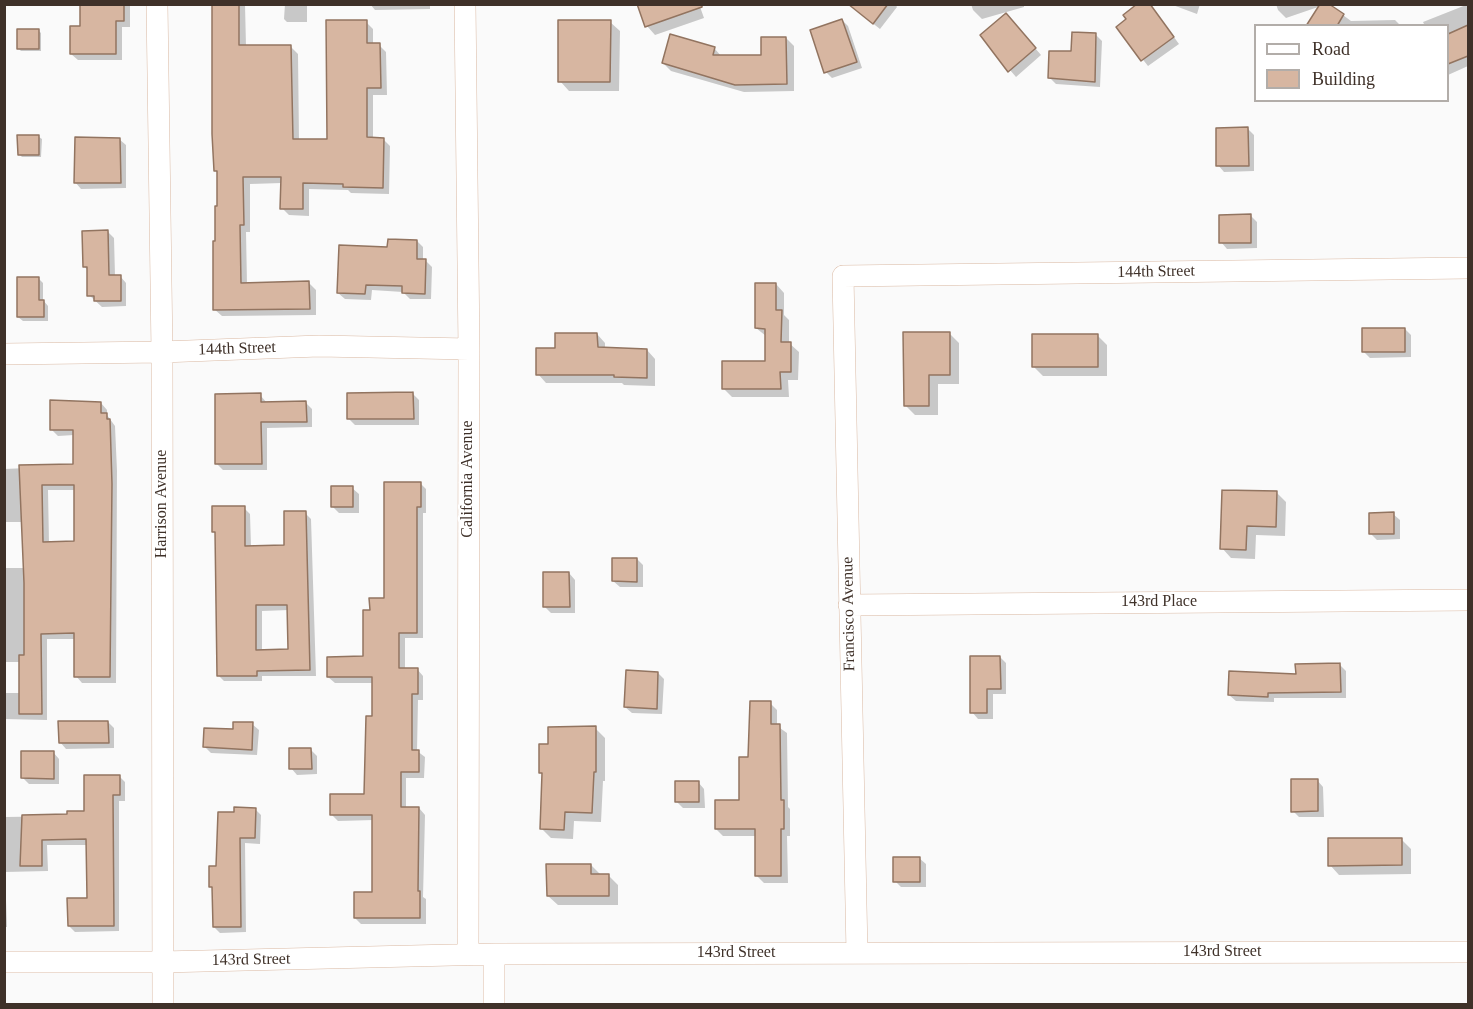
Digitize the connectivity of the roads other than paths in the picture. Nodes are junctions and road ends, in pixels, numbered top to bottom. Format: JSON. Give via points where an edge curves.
{"nodes":[{"id":1,"x":157,"y":4,"type":"edge"},
{"id":2,"x":465,"y":4,"type":"edge"},
{"id":3,"x":1468,"y":268,"type":"edge"},
{"id":4,"x":843,"y":276,"type":"joint"},
{"id":5,"x":469,"y":349,"type":"junction"},
{"id":6,"x":162,"y":352,"type":"junction"},
{"id":7,"x":4,"y":354,"type":"edge"},
{"id":8,"x":1468,"y":600,"type":"edge"},
{"id":9,"x":849,"y":605,"type":"junction"},
{"id":10,"x":857,"y":952,"type":"junction"},
{"id":11,"x":1468,"y":952,"type":"edge"},
{"id":12,"x":468,"y":954,"type":"junction"},
{"id":13,"x":494,"y":954,"type":"junction"},
{"id":14,"x":4,"y":962,"type":"edge"},
{"id":15,"x":162,"y":962,"type":"junction"},
{"id":16,"x":163,"y":1005,"type":"edge"},
{"id":17,"x":494,"y":1005,"type":"edge"}],
"edges":[{"from":1,"to":6,"type":"street","name":"Harrison Avenue"},
{"from":2,"to":5,"type":"street","name":"California Avenue"},
{"from":3,"to":4,"type":"street","name":"144th Street"},
{"from":4,"to":9,"type":"street","name":"Francisco Avenue"},
{"from":5,"to":6,"type":"street","name":"144th Street","via":[[320,346]]},
{"from":5,"to":12,"type":"street","name":"California Avenue"},
{"from":6,"to":7,"type":"street","name":"144th Street"},
{"from":6,"to":15,"type":"street","name":"Harrison Avenue"},
{"from":8,"to":9,"type":"street","name":"143rd Place"},
{"from":9,"to":10,"type":"street","name":"Francisco Avenue"},
{"from":10,"to":11,"type":"street","name":"143rd Street"},
{"from":10,"to":13,"type":"street","name":"143rd Street"},
{"from":12,"to":13,"type":"street","name":"143rd Street"},
{"from":12,"to":15,"type":"street","name":"143rd Street"},
{"from":13,"to":17,"type":"street"},
{"from":14,"to":15,"type":"street","name":"143rd Street"},
{"from":15,"to":16,"type":"street","name":"Harrison Avenue"}]}
